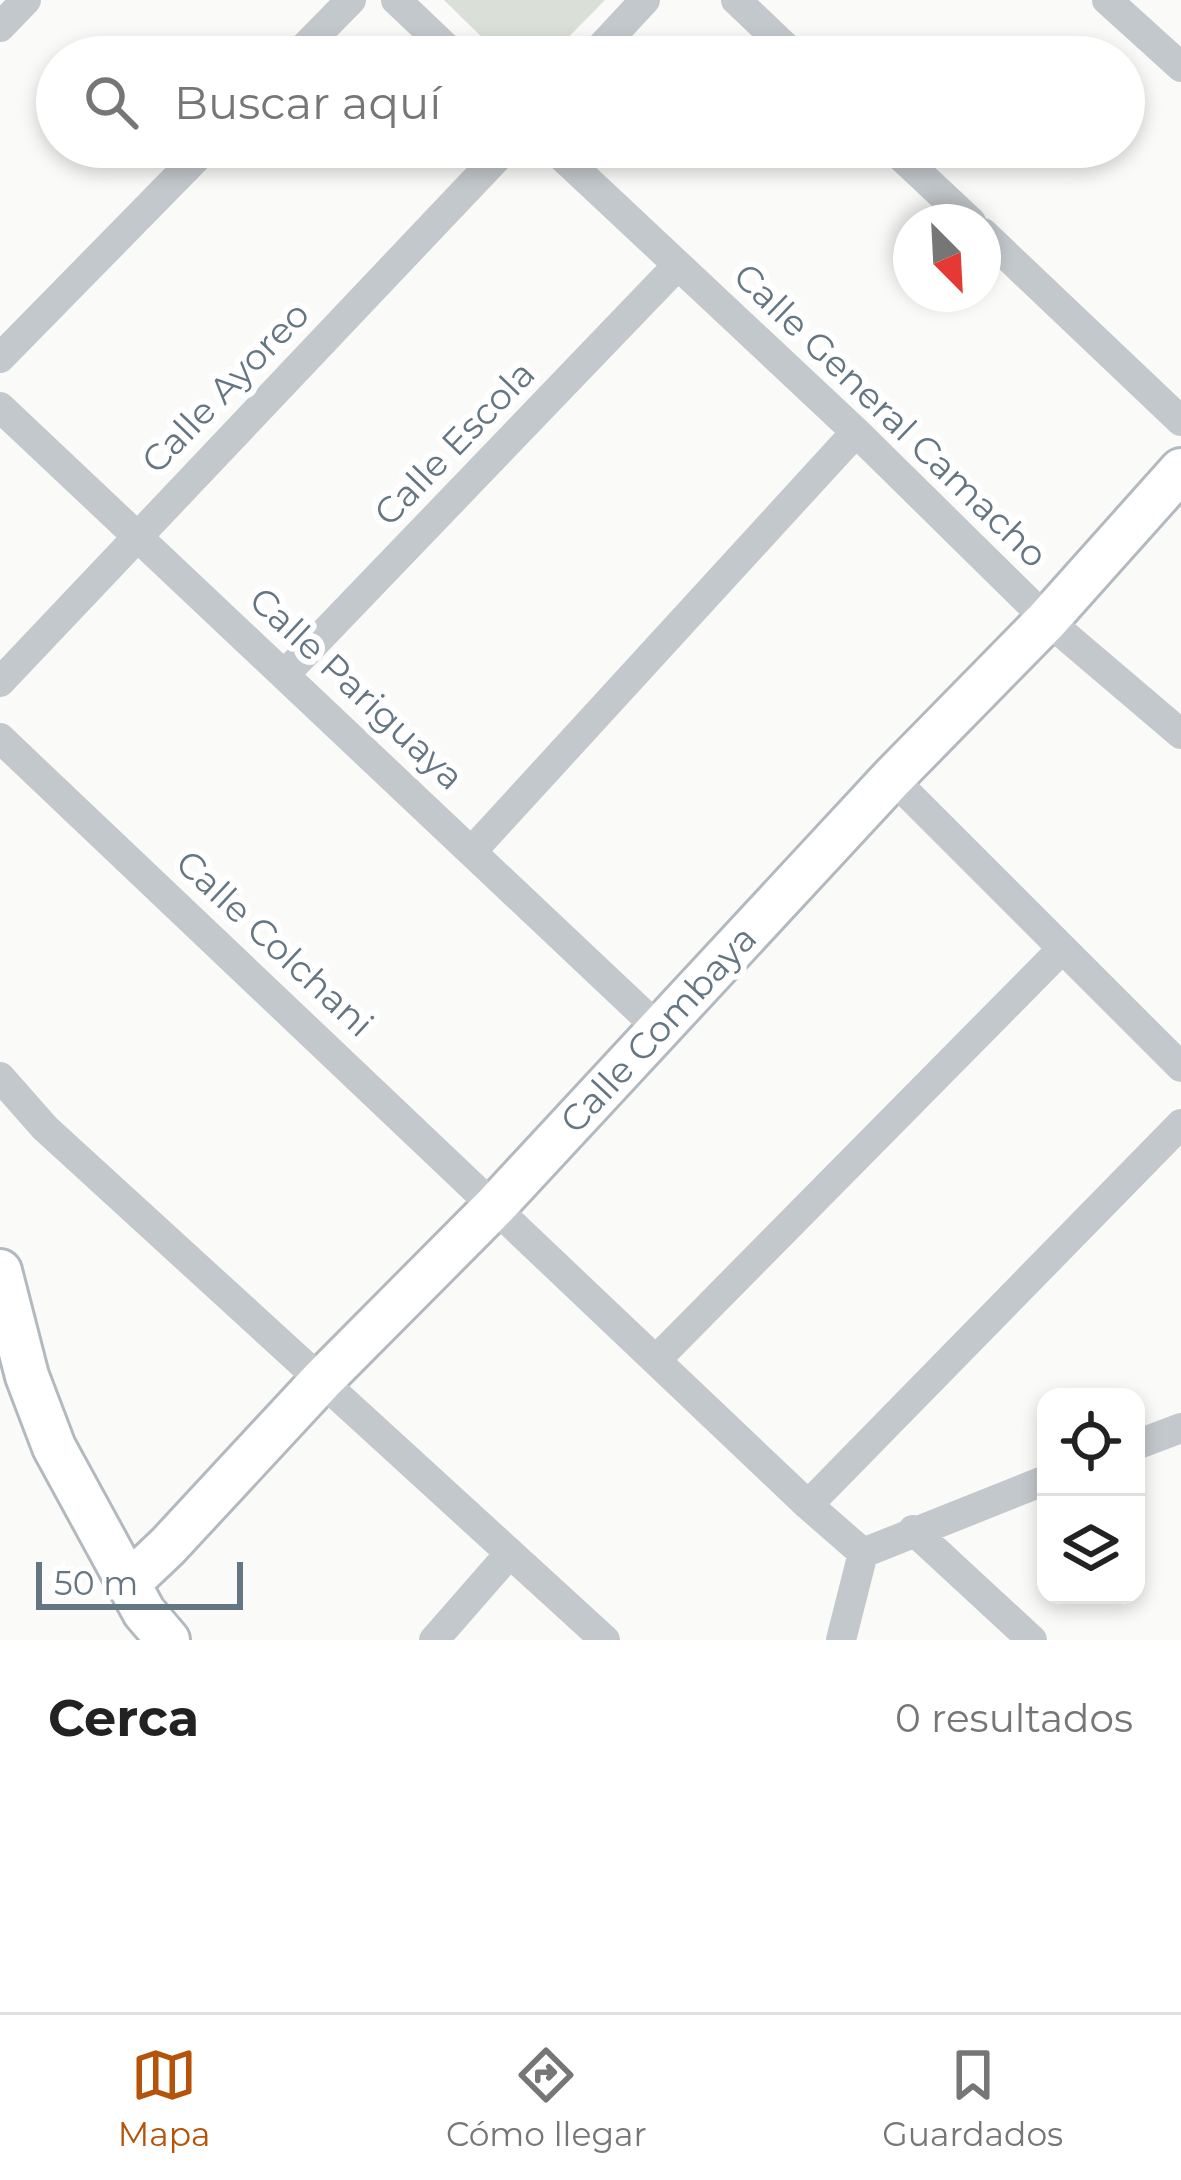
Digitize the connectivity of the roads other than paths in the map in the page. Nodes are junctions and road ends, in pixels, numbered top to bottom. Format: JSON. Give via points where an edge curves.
{"nodes":[{"id":1,"x":26,"y":0,"type":"edge"},
{"id":2,"x":351,"y":0,"type":"edge"},
{"id":3,"x":396,"y":0,"type":"edge"},
{"id":4,"x":645,"y":0,"type":"edge"},
{"id":5,"x":736,"y":0,"type":"edge"},
{"id":6,"x":1107,"y":0,"type":"edge"},
{"id":7,"x":0,"y":27,"type":"edge"},
{"id":8,"x":316,"y":36,"type":"edge"},
{"id":9,"x":435,"y":36,"type":"edge"},
{"id":10,"x":612,"y":36,"type":"edge"},
{"id":11,"x":774,"y":36,"type":"edge"},
{"id":12,"x":1181,"y":67,"type":"edge"},
{"id":13,"x":186,"y":168,"type":"edge"},
{"id":14,"x":487,"y":168,"type":"edge"},
{"id":15,"x":574,"y":168,"type":"edge"},
{"id":16,"x":914,"y":168,"type":"edge"},
{"id":17,"x":952,"y":204,"type":"edge"},
{"id":18,"x":1001,"y":250,"type":"edge"},
{"id":19,"x":678,"y":265,"type":"junction"},
{"id":20,"x":0,"y":358,"type":"edge"},
{"id":21,"x":0,"y":407,"type":"edge"},
{"id":22,"x":1181,"y":421,"type":"edge"},
{"id":23,"x":856,"y":432,"type":"junction"},
{"id":24,"x":1181,"y":470,"type":"edge"},
{"id":25,"x":137,"y":536,"type":"junction"},
{"id":26,"x":1048,"y":620,"type":"junction"},
{"id":27,"x":285,"y":674,"type":"junction"},
{"id":28,"x":0,"y":682,"type":"edge"},
{"id":29,"x":1181,"y":734,"type":"edge"},
{"id":30,"x":0,"y":738,"type":"edge"},
{"id":31,"x":892,"y":778,"type":"junction"},
{"id":32,"x":473,"y":850,"type":"junction"},
{"id":33,"x":1061,"y":950,"type":"junction"},
{"id":34,"x":658,"y":1028,"type":"junction"},
{"id":35,"x":1181,"y":1067,"type":"edge"},
{"id":36,"x":0,"y":1077,"type":"edge"},
{"id":37,"x":1181,"y":1124,"type":"edge"},
{"id":38,"x":496,"y":1205,"type":"junction"},
{"id":39,"x":0,"y":1271,"type":"edge"},
{"id":40,"x":656,"y":1360,"type":"junction"},
{"id":41,"x":322,"y":1380,"type":"junction"},
{"id":42,"x":1178,"y":1433,"type":"edge"},
{"id":43,"x":1145,"y":1442,"type":"edge"},
{"id":44,"x":1037,"y":1483,"type":"edge"},
{"id":45,"x":808,"y":1505,"type":"junction"},
{"id":46,"x":913,"y":1530,"type":"junction"},
{"id":47,"x":863,"y":1552,"type":"junction"},
{"id":48,"x":510,"y":1553,"type":"junction"},
{"id":49,"x":129,"y":1582,"type":"junction"},
{"id":50,"x":168,"y":1640,"type":"edge"},
{"id":51,"x":434,"y":1640,"type":"edge"},
{"id":52,"x":605,"y":1640,"type":"edge"},
{"id":53,"x":841,"y":1640,"type":"edge"},
{"id":54,"x":1032,"y":1640,"type":"edge"}],
"edges":[{"from":1,"to":7,"type":"street"},
{"from":2,"to":8,"type":"street"},
{"from":3,"to":9,"type":"street"},
{"from":4,"to":10,"type":"street"},
{"from":5,"to":11,"type":"street"},
{"from":6,"to":12,"type":"street"},
{"from":13,"to":20,"type":"street"},
{"from":14,"to":25,"type":"street","name":"Calle Ayoreo"},
{"from":15,"to":19,"type":"street","name":"Calle General Camacho"},
{"from":16,"to":17,"type":"street"},
{"from":18,"to":22,"type":"street"},
{"from":19,"to":23,"type":"street","name":"Calle General Camacho"},
{"from":19,"to":27,"type":"street","name":"Calle Escola"},
{"from":21,"to":25,"type":"street","name":"Calle Pariguaya"},
{"from":23,"to":26,"type":"street","name":"Calle General Camacho"},
{"from":23,"to":32,"type":"street"},
{"from":24,"to":26,"type":"street","name":"Calle Combaya"},
{"from":25,"to":27,"type":"street","name":"Calle Pariguaya"},
{"from":25,"to":28,"type":"street","name":"Calle Ayoreo"},
{"from":26,"to":29,"type":"street","name":"Calle General Camacho"},
{"from":26,"to":31,"type":"street","name":"Calle Combaya"},
{"from":27,"to":32,"type":"street","name":"Calle Pariguaya"},
{"from":30,"to":38,"type":"street","name":"Calle Colchani"},
{"from":31,"to":33,"type":"street"},
{"from":31,"to":34,"type":"street","name":"Calle Combaya"},
{"from":32,"to":34,"type":"street","name":"Calle Pariguaya"},
{"from":33,"to":35,"type":"street"},
{"from":33,"to":40,"type":"street"},
{"from":34,"to":38,"type":"street","name":"Calle Combaya"},
{"from":36,"to":41,"type":"street"},
{"from":37,"to":45,"type":"street"},
{"from":38,"to":40,"type":"street","name":"Calle Colchani"},
{"from":38,"to":41,"type":"street","name":"Calle Combaya"},
{"from":39,"to":49,"type":"street","via":[[54,1447]]},
{"from":40,"to":45,"type":"street","name":"Calle Colchani"},
{"from":41,"to":48,"type":"street"},
{"from":41,"to":49,"type":"street","name":"Calle Combaya"},
{"from":42,"to":43,"type":"street"},
{"from":44,"to":46,"type":"street"},
{"from":45,"to":47,"type":"street","name":"Calle Colchani"},
{"from":46,"to":47,"type":"street"},
{"from":46,"to":54,"type":"street"},
{"from":47,"to":53,"type":"street"},
{"from":48,"to":51,"type":"street"},
{"from":48,"to":52,"type":"street"},
{"from":49,"to":50,"type":"street"}]}
